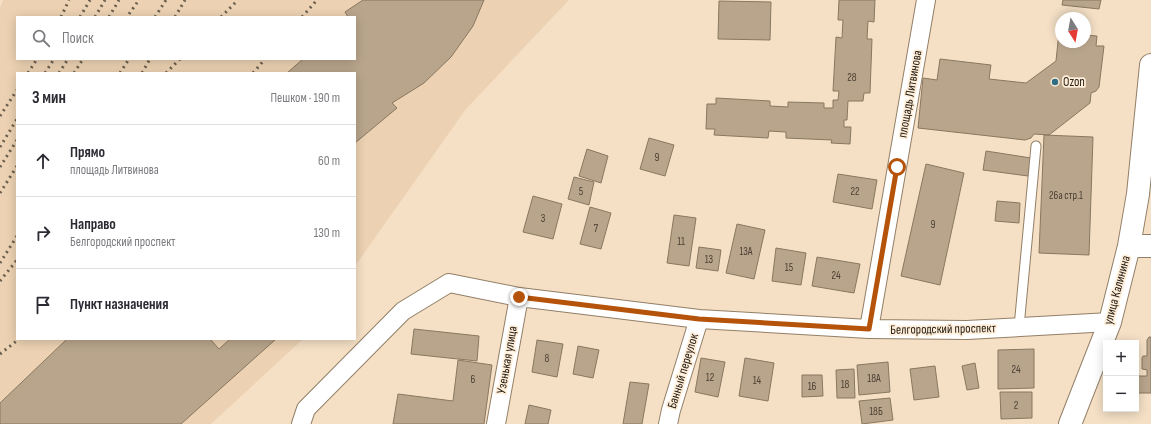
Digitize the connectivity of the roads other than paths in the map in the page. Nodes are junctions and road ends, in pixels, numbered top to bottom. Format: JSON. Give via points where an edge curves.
{"nodes":[{"id":1,"x":926,"y":0,"type":"edge"},
{"id":2,"x":1151,"y":65,"type":"edge"},
{"id":3,"x":1036,"y":146,"type":"dead end"},
{"id":4,"x":1129,"y":246,"type":"junction"},
{"id":5,"x":1151,"y":246,"type":"edge"},
{"id":6,"x":519,"y":297,"type":"junction"},
{"id":7,"x":699,"y":319,"type":"junction"},
{"id":8,"x":1110,"y":322,"type":"junction"},
{"id":9,"x":1019,"y":327,"type":"junction"},
{"id":10,"x":869,"y":329,"type":"junction"},
{"id":11,"x":304,"y":416,"type":"edge"},
{"id":12,"x":496,"y":424,"type":"edge"},
{"id":13,"x":668,"y":424,"type":"edge"},
{"id":14,"x":1070,"y":424,"type":"edge"}],
"edges":[{"from":1,"to":10,"type":"street","name":"площадь Литвинова"},
{"from":2,"to":4,"type":"main road","name":"улица Калинина","via":[[1138,194]]},
{"from":3,"to":9,"type":"lane"},
{"from":4,"to":5,"type":"main road"},
{"from":4,"to":8,"type":"main road","name":"улица Калинина"},
{"from":6,"to":7,"type":"street","name":"Белгородский проспект"},
{"from":6,"to":11,"type":"street","name":"Белгородский проспект","via":[[449,283],[403,311]]},
{"from":6,"to":12,"type":"street","name":"Узенькая улица"},
{"from":7,"to":10,"type":"street","name":"Белгородский проспект"},
{"from":7,"to":13,"type":"street","name":"Банный переулок","via":[[670,410]]},
{"from":8,"to":9,"type":"street","name":"Белгородский проспект"},
{"from":8,"to":14,"type":"main road","name":"улица Калинина"},
{"from":9,"to":10,"type":"street","name":"Белгородский проспект","via":[[967,330]]}]}
